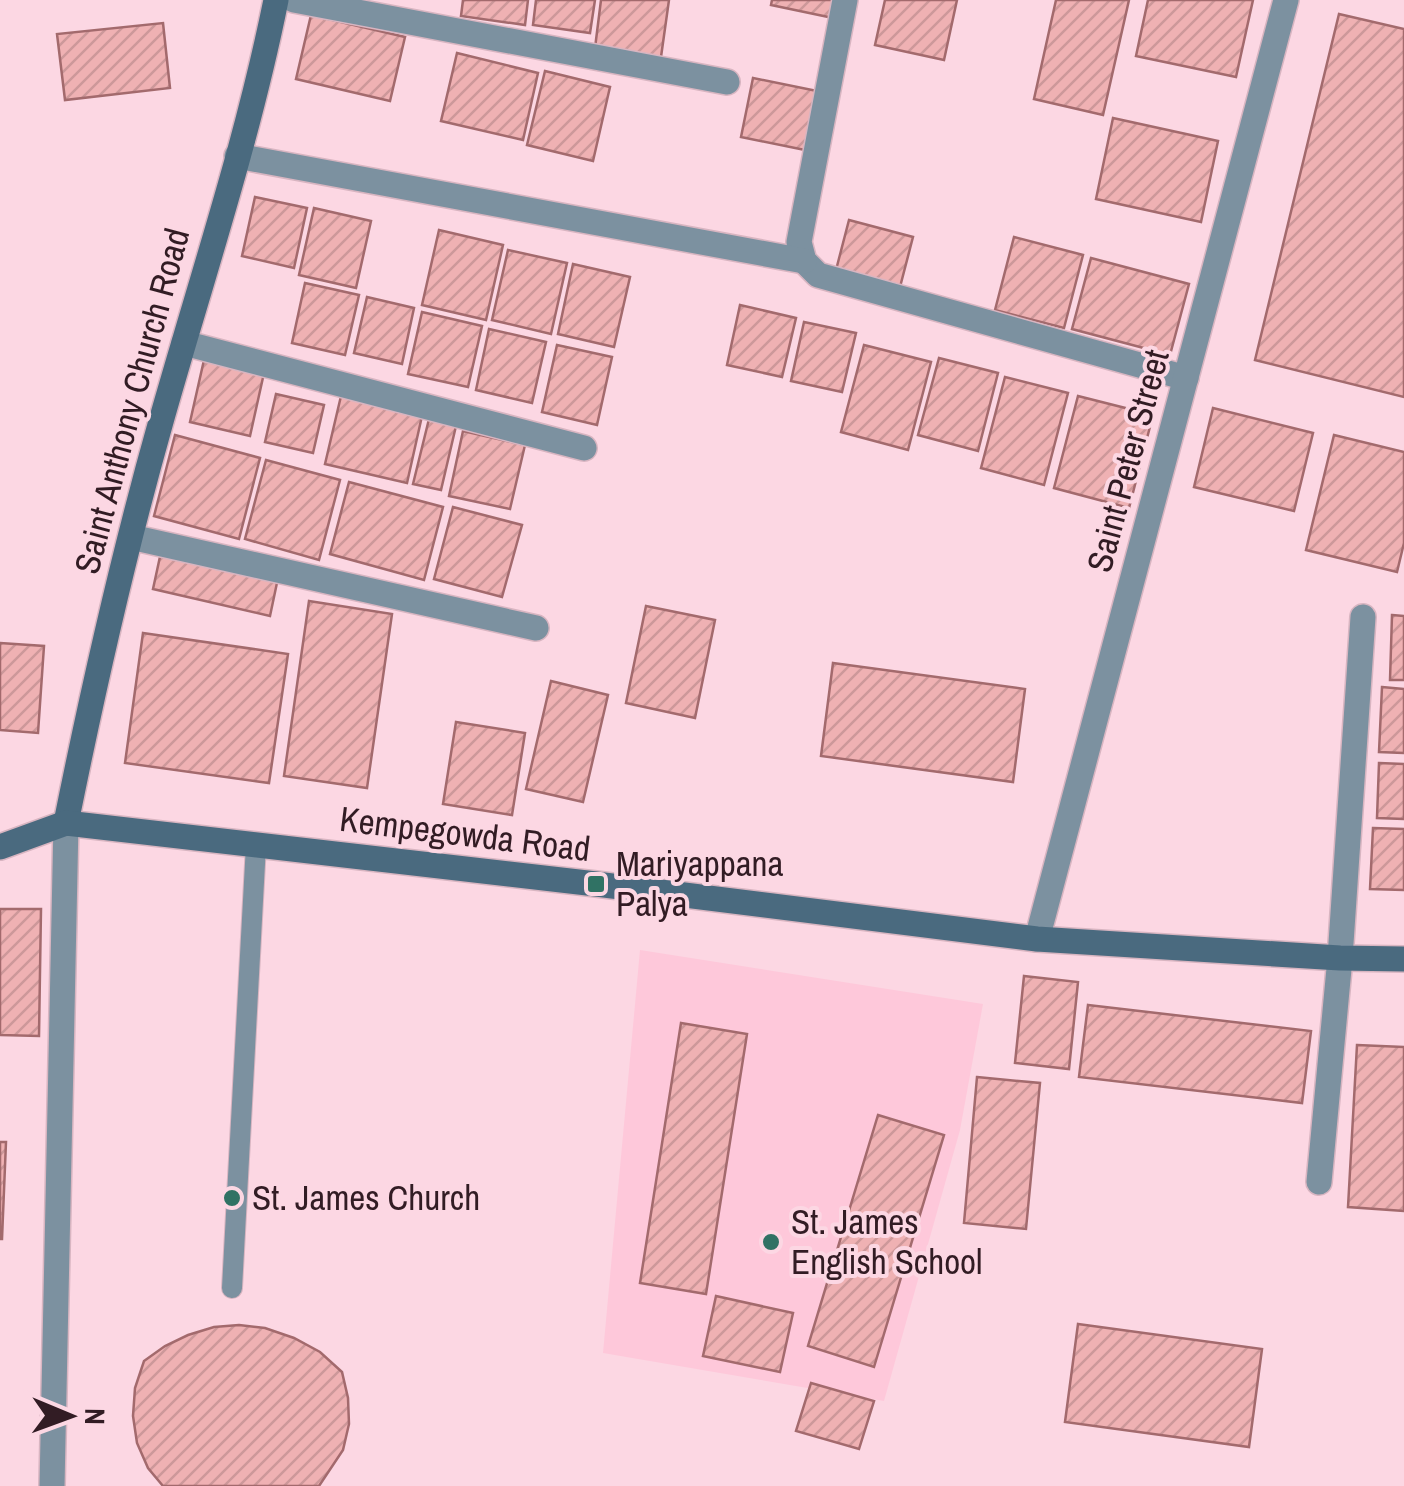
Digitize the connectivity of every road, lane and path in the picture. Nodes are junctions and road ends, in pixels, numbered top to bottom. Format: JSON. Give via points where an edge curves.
{"nodes":[{"id":1,"x":276,"y":0,"type":"edge"},
{"id":2,"x":294,"y":0,"type":"edge"},
{"id":3,"x":845,"y":0,"type":"edge"},
{"id":4,"x":1286,"y":0,"type":"edge"},
{"id":5,"x":727,"y":82,"type":"dead end"},
{"id":6,"x":237,"y":156,"type":"junction"},
{"id":7,"x":804,"y":261,"type":"junction"},
{"id":8,"x":184,"y":343,"type":"junction"},
{"id":9,"x":1186,"y":378,"type":"junction"},
{"id":10,"x":584,"y":448,"type":"dead end"},
{"id":11,"x":131,"y":537,"type":"junction"},
{"id":12,"x":1363,"y":617,"type":"dead end"},
{"id":13,"x":536,"y":628,"type":"dead end"},
{"id":14,"x":66,"y":823,"type":"junction"},
{"id":15,"x":256,"y":845,"type":"junction"},
{"id":16,"x":0,"y":847,"type":"edge"},
{"id":17,"x":1037,"y":939,"type":"junction"},
{"id":18,"x":1340,"y":958,"type":"junction"},
{"id":19,"x":1404,"y":959,"type":"edge"},
{"id":20,"x":1320,"y":1182,"type":"dead end"},
{"id":21,"x":232,"y":1288,"type":"dead end"},
{"id":22,"x":52,"y":1486,"type":"edge"}],
"edges":[{"from":1,"to":6,"type":"street","name":"Saint Anthony Church Road"},
{"from":2,"to":5,"type":"street"},
{"from":3,"to":7,"type":"street","via":[[799,242]]},
{"from":4,"to":9,"type":"street","name":"Saint Peter Street"},
{"from":6,"to":7,"type":"street"},
{"from":6,"to":8,"type":"street","name":"Saint Anthony Church Road"},
{"from":7,"to":9,"type":"street","via":[[818,275]]},
{"from":8,"to":10,"type":"street"},
{"from":8,"to":11,"type":"street","name":"Saint Anthony Church Road"},
{"from":9,"to":17,"type":"street","name":"Saint Peter Street"},
{"from":11,"to":13,"type":"street"},
{"from":11,"to":14,"type":"street","name":"Saint Anthony Church Road"},
{"from":12,"to":18,"type":"street"},
{"from":14,"to":15,"type":"street","name":"Kempegowda Road"},
{"from":14,"to":16,"type":"street","name":"Kempegowda Road"},
{"from":14,"to":22,"type":"street"},
{"from":15,"to":17,"type":"street","name":"Kempegowda Road"},
{"from":15,"to":21,"type":"lane"},
{"from":17,"to":18,"type":"street","name":"Kempegowda Road"},
{"from":18,"to":19,"type":"street","name":"Kempegowda Road"},
{"from":18,"to":20,"type":"street"}]}
